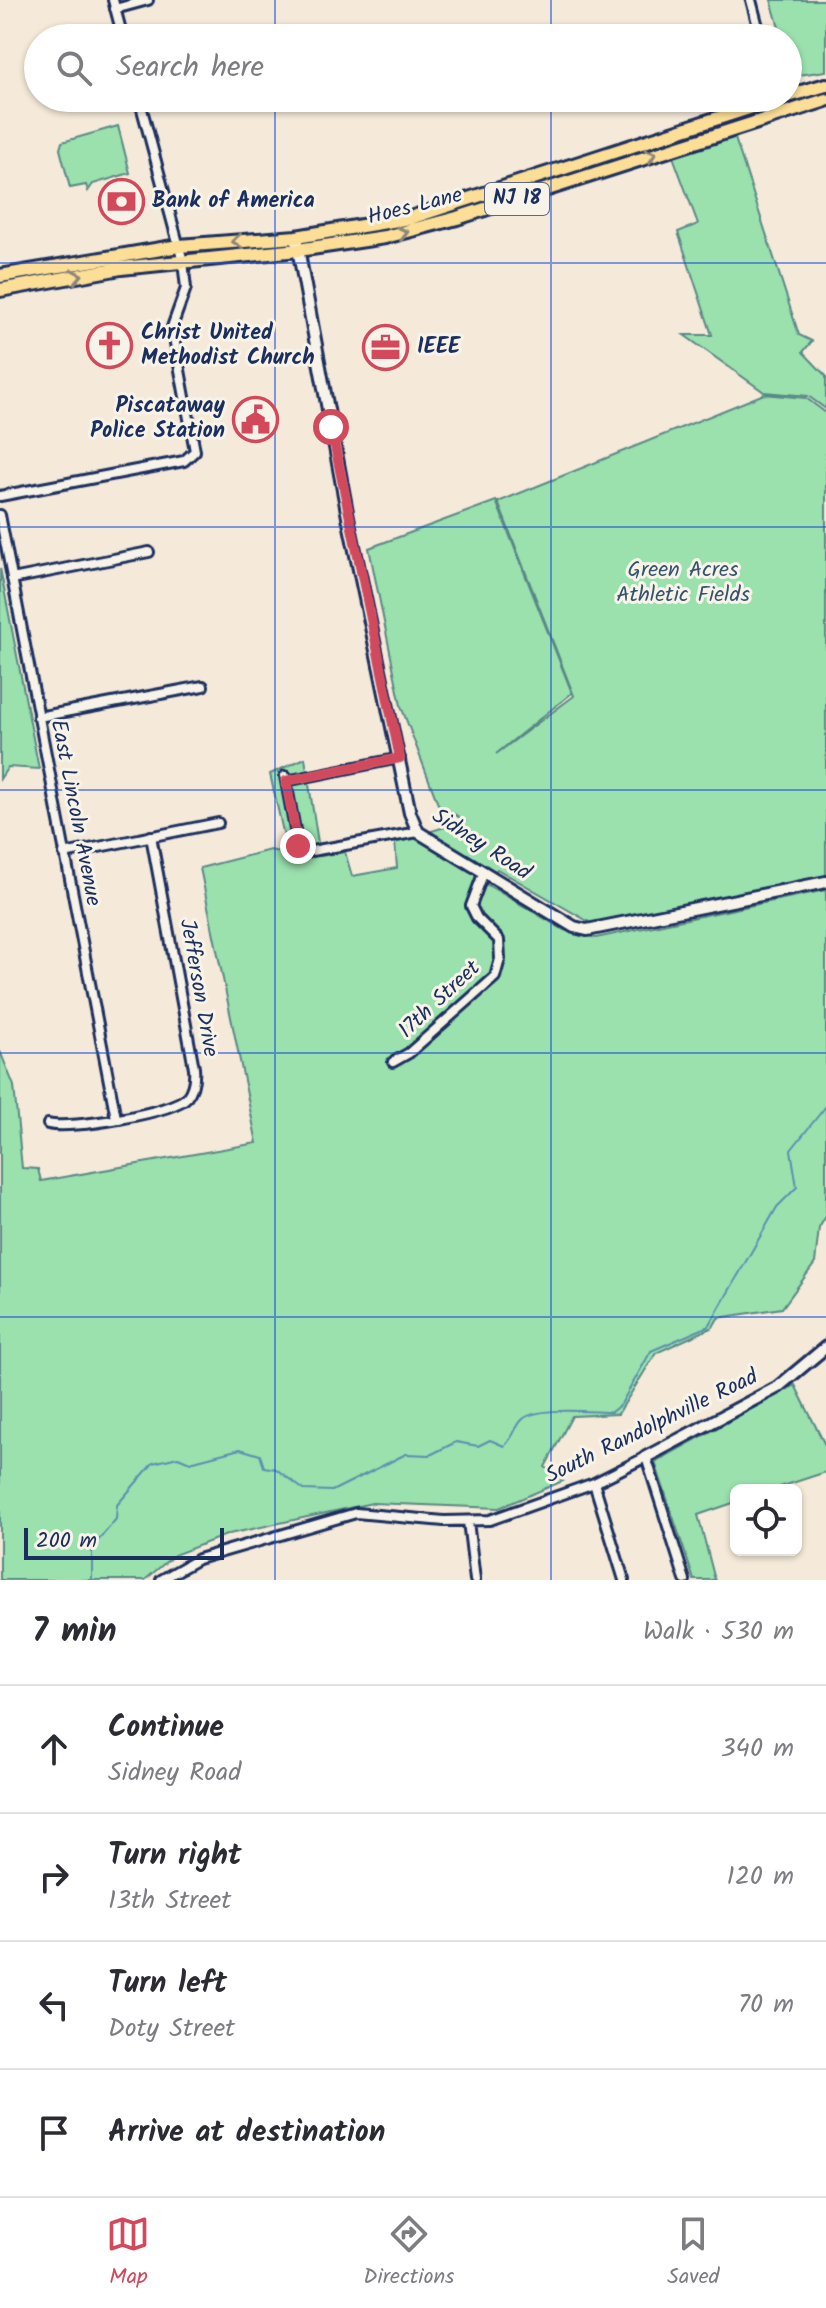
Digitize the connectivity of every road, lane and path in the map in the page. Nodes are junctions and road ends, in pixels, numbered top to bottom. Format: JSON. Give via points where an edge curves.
{"nodes":[{"id":1,"x":148,"y":0,"type":"edge"},
{"id":2,"x":751,"y":0,"type":"edge"},
{"id":3,"x":114,"y":4,"type":"edge"},
{"id":4,"x":119,"y":24,"type":"edge"},
{"id":5,"x":757,"y":24,"type":"edge"},
{"id":6,"x":826,"y":85,"type":"edge"},
{"id":7,"x":802,"y":92,"type":"edge"},
{"id":8,"x":826,"y":100,"type":"edge"},
{"id":9,"x":802,"y":107,"type":"edge"},
{"id":10,"x":143,"y":112,"type":"edge"},
{"id":11,"x":735,"y":112,"type":"edge"},
{"id":12,"x":784,"y":112,"type":"edge"},
{"id":13,"x":781,"y":113,"type":"joint"},
{"id":14,"x":297,"y":243,"type":"junction"},
{"id":15,"x":179,"y":246,"type":"junction"},
{"id":16,"x":183,"y":262,"type":"junction"},
{"id":17,"x":0,"y":276,"type":"edge"},
{"id":18,"x":0,"y":290,"type":"edge"},
{"id":19,"x":0,"y":496,"type":"edge"},
{"id":20,"x":0,"y":515,"type":"edge"},
{"id":21,"x":149,"y":552,"type":"dead end"},
{"id":22,"x":12,"y":579,"type":"junction"},
{"id":23,"x":203,"y":686,"type":"dead end"},
{"id":24,"x":38,"y":717,"type":"junction"},
{"id":25,"x":400,"y":758,"type":"junction"},
{"id":26,"x":218,"y":823,"type":"dead end"},
{"id":27,"x":418,"y":832,"type":"junction"},
{"id":28,"x":151,"y":836,"type":"junction"},
{"id":29,"x":64,"y":854,"type":"junction"},
{"id":30,"x":483,"y":874,"type":"junction"},
{"id":31,"x":826,"y":882,"type":"edge"},
{"id":32,"x":393,"y":1062,"type":"dead end"},
{"id":33,"x":116,"y":1118,"type":"junction"},
{"id":34,"x":48,"y":1124,"type":"dead end"},
{"id":35,"x":826,"y":1347,"type":"edge"},
{"id":36,"x":646,"y":1457,"type":"junction"},
{"id":37,"x":594,"y":1483,"type":"junction"},
{"id":38,"x":468,"y":1521,"type":"junction"},
{"id":39,"x":161,"y":1580,"type":"edge"},
{"id":40,"x":475,"y":1580,"type":"edge"},
{"id":41,"x":624,"y":1580,"type":"edge"},
{"id":42,"x":685,"y":1580,"type":"edge"}],
"edges":[{"from":1,"to":3,"type":"street"},
{"from":2,"to":5,"type":"street"},
{"from":3,"to":4,"type":"street"},
{"from":6,"to":7,"type":"highway"},
{"from":8,"to":9,"type":"highway","name":"Hoes Lane","number":"NJ 18"},
{"from":10,"to":15,"type":"street"},
{"from":11,"to":14,"type":"highway","name":"Hoes Lane","number":"NJ 18","via":[[410,218]]},
{"from":12,"to":13,"type":"highway","name":"Hoes Lane","number":"NJ 18"},
{"from":14,"to":13,"type":"highway","name":"Hoes Lane","number":"NJ 18","one_way":true,"via":[[385,237],[457,218]]},
{"from":14,"to":15,"type":"highway","name":"Hoes Lane","number":"NJ 18","one_way":true},
{"from":14,"to":16,"type":"highway","name":"Hoes Lane","number":"NJ 18"},
{"from":14,"to":25,"type":"street","name":"Sidney Road"},
{"from":15,"to":16,"type":"street"},
{"from":15,"to":17,"type":"highway","name":"Hoes Lane","number":"NJ 18"},
{"from":18,"to":16,"type":"highway","name":"Hoes Lane","number":"NJ 18","one_way":true},
{"from":16,"to":19,"type":"street","via":[[186,288],[172,327],[196,443],[190,457]]},
{"from":20,"to":22,"type":"street","name":"East Lincoln Avenue"},
{"from":21,"to":22,"type":"street"},
{"from":22,"to":24,"type":"street","name":"East Lincoln Avenue"},
{"from":23,"to":24,"type":"street"},
{"from":24,"to":29,"type":"street","name":"East Lincoln Avenue"},
{"from":25,"to":27,"type":"street","name":"Sidney Road"},
{"from":25,"to":27,"type":"street","via":[[285,778],[298,846],[310,853]]},
{"from":26,"to":28,"type":"street"},
{"from":27,"to":30,"type":"street","name":"Sidney Road"},
{"from":28,"to":29,"type":"street"},
{"from":28,"to":33,"type":"street","name":"Jefferson Drive","via":[[194,1085],[174,1105]]},
{"from":29,"to":33,"type":"street","name":"East Lincoln Avenue"},
{"from":30,"to":31,"type":"street","name":"Sidney Road","via":[[587,930]]},
{"from":30,"to":32,"type":"street","name":"17th Street","via":[[471,906],[499,940],[495,977]]},
{"from":33,"to":34,"type":"street","name":"Jefferson Drive"},
{"from":35,"to":36,"type":"street","name":"South Randolphville Road","via":[[778,1387]]},
{"from":36,"to":37,"type":"street","name":"South Randolphville Road"},
{"from":36,"to":42,"type":"street"},
{"from":37,"to":38,"type":"street","name":"South Randolphville Road","via":[[490,1520]]},
{"from":37,"to":41,"type":"street"},
{"from":38,"to":39,"type":"street","name":"South Randolphville Road","via":[[356,1513],[198,1559]]},
{"from":38,"to":40,"type":"street"}]}
